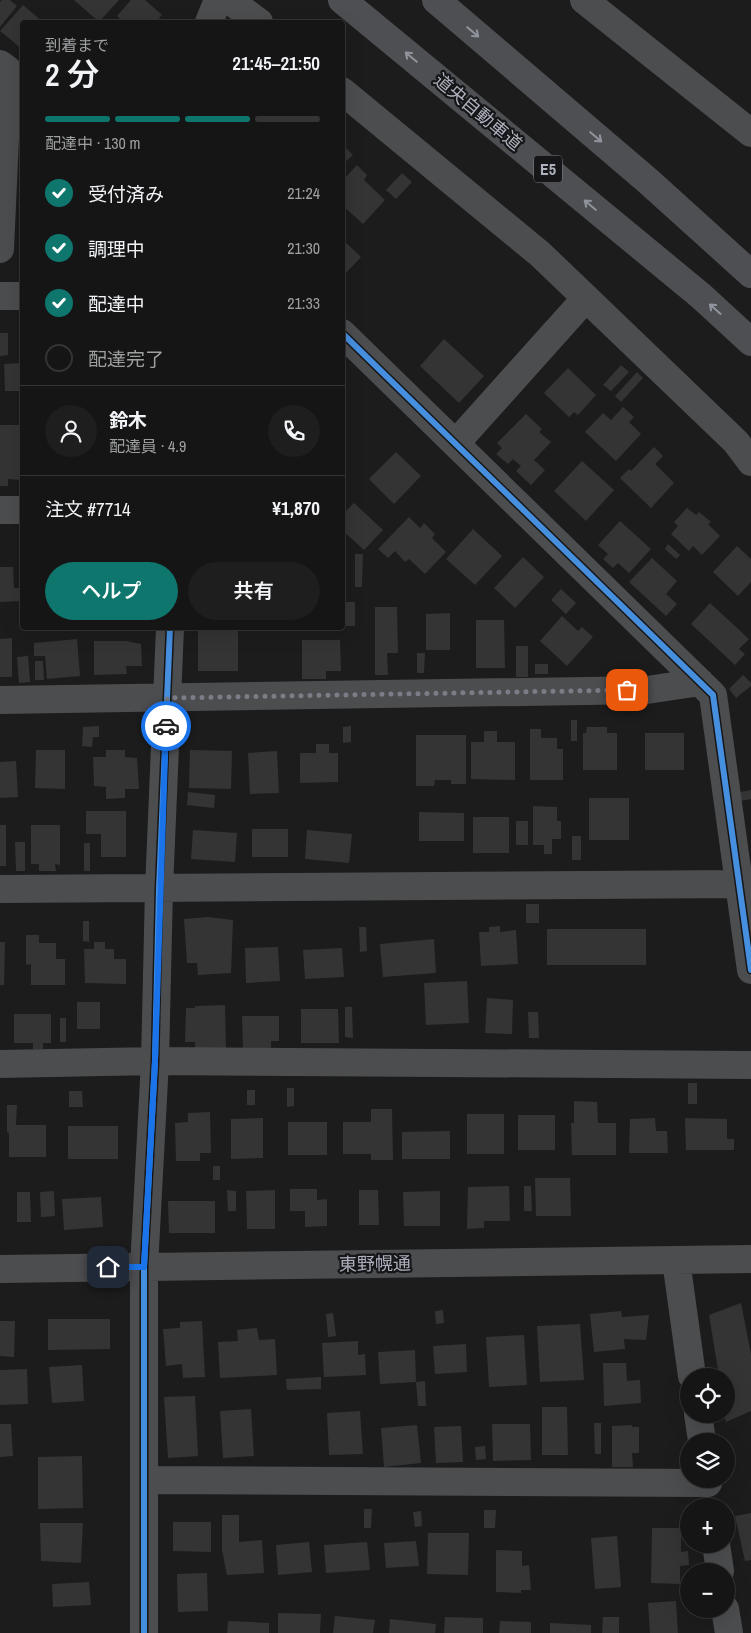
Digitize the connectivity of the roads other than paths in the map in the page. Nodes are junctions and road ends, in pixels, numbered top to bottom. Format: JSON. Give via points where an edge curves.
{"nodes":[{"id":1,"x":218,"y":0,"type":"edge"},
{"id":2,"x":229,"y":0,"type":"edge"},
{"id":3,"x":342,"y":0,"type":"edge"},
{"id":4,"x":436,"y":0,"type":"edge"},
{"id":5,"x":584,"y":0,"type":"edge"},
{"id":6,"x":210,"y":20,"type":"edge"},
{"id":7,"x":256,"y":20,"type":"edge"},
{"id":8,"x":0,"y":64,"type":"edge"},
{"id":9,"x":345,"y":93,"type":"edge"},
{"id":10,"x":751,"y":133,"type":"edge"},
{"id":11,"x":648,"y":181,"type":"junction"},
{"id":12,"x":0,"y":249,"type":"edge"},
{"id":13,"x":751,"y":264,"type":"edge"},
{"id":14,"x":751,"y":274,"type":"edge"},
{"id":15,"x":0,"y":296,"type":"edge"},
{"id":16,"x":20,"y":296,"type":"edge"},
{"id":17,"x":586,"y":298,"type":"junction"},
{"id":18,"x":345,"y":336,"type":"edge"},
{"id":19,"x":751,"y":342,"type":"edge"},
{"id":20,"x":456,"y":444,"type":"junction"},
{"id":21,"x":751,"y":462,"type":"edge"},
{"id":22,"x":0,"y":510,"type":"edge"},
{"id":23,"x":20,"y":510,"type":"edge"},
{"id":24,"x":170,"y":630,"type":"edge"},
{"id":25,"x":700,"y":682,"type":"junction"},
{"id":26,"x":167,"y":698,"type":"junction"},
{"id":27,"x":0,"y":700,"type":"edge"},
{"id":28,"x":739,"y":884,"type":"junction"},
{"id":29,"x":0,"y":889,"type":"edge"},
{"id":30,"x":159,"y":889,"type":"junction"},
{"id":31,"x":751,"y":970,"type":"edge"},
{"id":32,"x":155,"y":1061,"type":"junction"},
{"id":33,"x":0,"y":1064,"type":"edge"},
{"id":34,"x":751,"y":1065,"type":"edge"},
{"id":35,"x":751,"y":1259,"type":"edge"},
{"id":36,"x":676,"y":1260,"type":"junction"},
{"id":37,"x":144,"y":1267,"type":"junction"},
{"id":38,"x":0,"y":1268,"type":"edge"},
{"id":39,"x":691,"y":1368,"type":"edge"},
{"id":40,"x":144,"y":1480,"type":"junction"},
{"id":41,"x":709,"y":1489,"type":"edge"},
{"id":42,"x":726,"y":1618,"type":"edge"},
{"id":43,"x":144,"y":1633,"type":"edge"},
{"id":44,"x":729,"y":1633,"type":"edge"}],
"edges":[{"from":1,"to":6,"type":"street"},
{"from":2,"to":7,"type":"street"},
{"from":19,"to":3,"type":"highway","name":"道央自動車道","number":"E5","one_way":true,"via":[[701,296]]},
{"from":4,"to":11,"type":"highway","one_way":true},
{"from":5,"to":10,"type":"street"},
{"from":8,"to":12,"type":"street","via":[[8,70]]},
{"from":9,"to":17,"type":"street","via":[[540,254]]},
{"from":11,"to":13,"type":"highway"},
{"from":11,"to":14,"type":"highway"},
{"from":15,"to":16,"type":"street"},
{"from":17,"to":20,"type":"street"},
{"from":17,"to":21,"type":"street","via":[[736,442]]},
{"from":18,"to":20,"type":"street"},
{"from":20,"to":25,"type":"street"},
{"from":22,"to":23,"type":"street"},
{"from":24,"to":26,"type":"street"},
{"from":25,"to":26,"type":"street","via":[[647,690]]},
{"from":25,"to":28,"type":"street","via":[[713,695]]},
{"from":26,"to":27,"type":"street"},
{"from":26,"to":30,"type":"street"},
{"from":28,"to":30,"type":"street"},
{"from":28,"to":31,"type":"street"},
{"from":29,"to":30,"type":"street"},
{"from":30,"to":32,"type":"street"},
{"from":32,"to":33,"type":"street"},
{"from":32,"to":34,"type":"street"},
{"from":32,"to":37,"type":"street"},
{"from":35,"to":36,"type":"street","name":"東野幌通"},
{"from":36,"to":37,"type":"street","name":"東野幌通"},
{"from":36,"to":39,"type":"street"},
{"from":37,"to":38,"type":"street","name":"東野幌通"},
{"from":37,"to":40,"type":"street"},
{"from":40,"to":41,"type":"street"},
{"from":40,"to":43,"type":"street"},
{"from":42,"to":44,"type":"street"}]}
